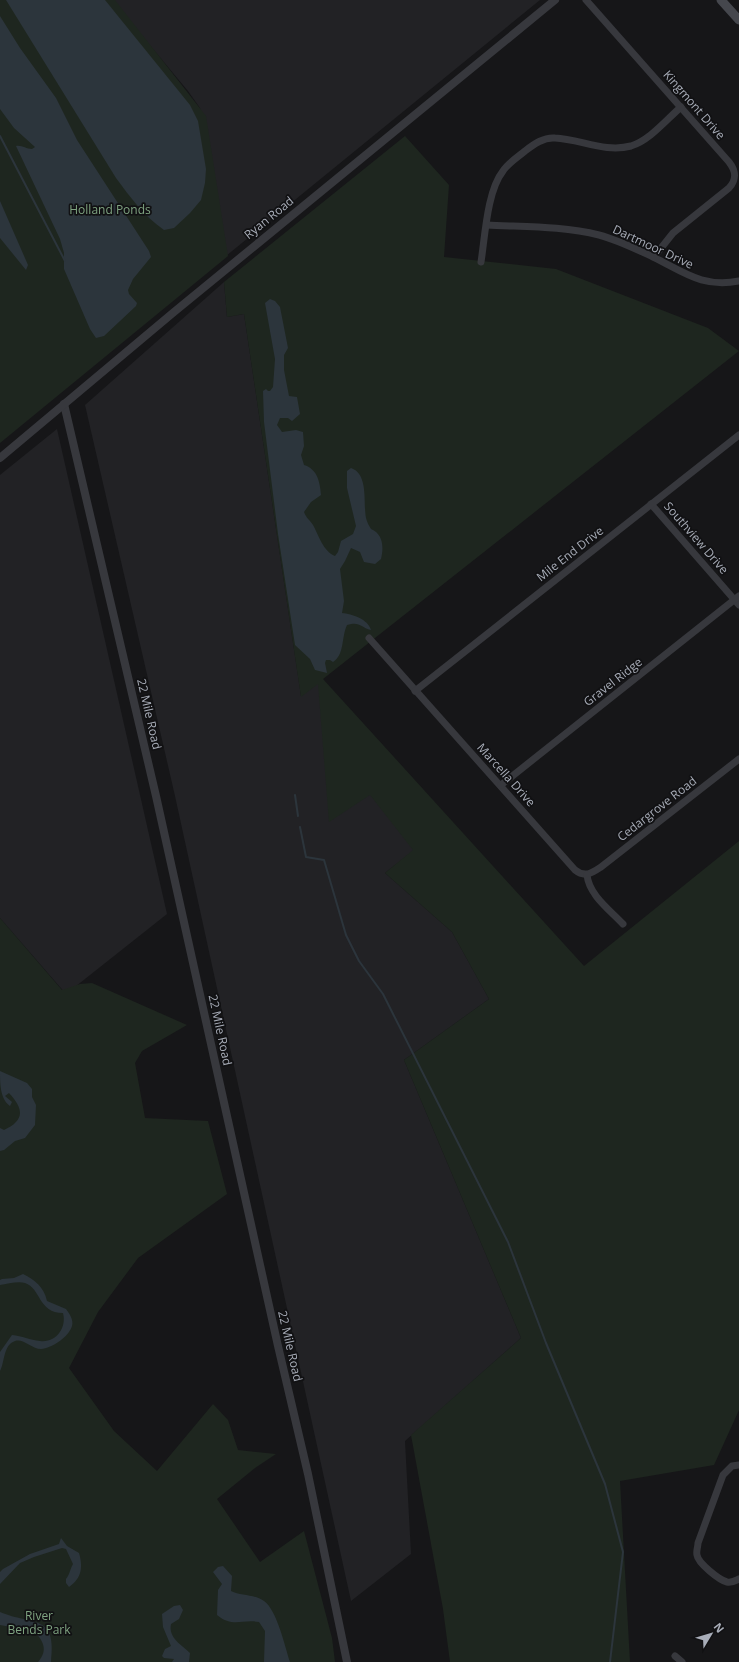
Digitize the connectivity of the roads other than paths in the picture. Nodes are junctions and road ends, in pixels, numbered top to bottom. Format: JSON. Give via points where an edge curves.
{"nodes":[{"id":1,"x":555,"y":0,"type":"edge"},
{"id":2,"x":586,"y":0,"type":"edge"},
{"id":3,"x":721,"y":0,"type":"edge"},
{"id":4,"x":739,"y":20,"type":"edge"},
{"id":5,"x":681,"y":108,"type":"junction"},
{"id":6,"x":487,"y":225,"type":"junction"},
{"id":7,"x":654,"y":258,"type":"junction"},
{"id":8,"x":482,"y":262,"type":"dead end"},
{"id":9,"x":739,"y":281,"type":"edge"},
{"id":10,"x":64,"y":404,"type":"junction"},
{"id":11,"x":739,"y":435,"type":"edge"},
{"id":12,"x":0,"y":458,"type":"edge"},
{"id":13,"x":651,"y":504,"type":"junction"},
{"id":14,"x":738,"y":600,"type":"edge"},
{"id":15,"x":369,"y":638,"type":"dead end"},
{"id":16,"x":415,"y":691,"type":"junction"},
{"id":17,"x":739,"y":759,"type":"edge"},
{"id":18,"x":501,"y":785,"type":"junction"},
{"id":19,"x":587,"y":875,"type":"junction"},
{"id":20,"x":623,"y":924,"type":"dead end"},
{"id":21,"x":739,"y":1465,"type":"edge"},
{"id":22,"x":736,"y":1580,"type":"edge"},
{"id":23,"x":675,"y":1656,"type":"dead end"},
{"id":24,"x":347,"y":1662,"type":"edge"},
{"id":25,"x":682,"y":1662,"type":"edge"}],
"edges":[{"from":1,"to":10,"type":"street","name":"Ryan Road"},
{"from":2,"to":5,"type":"street","name":"Kingmont Drive"},
{"from":3,"to":4,"type":"main road"},
{"from":5,"to":6,"type":"street","via":[[647,137],[629,146],[597,146],[555,138],[535,144],[508,165],[497,179]]},
{"from":5,"to":7,"type":"street","name":"Kingmont Drive","via":[[729,162],[734,170],[735,179],[729,188],[673,233]]},
{"from":6,"to":7,"type":"street","name":"Dartmoor Drive","via":[[578,231],[608,238]]},
{"from":6,"to":8,"type":"street"},
{"from":7,"to":9,"type":"street","name":"Dartmoor Drive","via":[[696,279],[716,282]]},
{"from":10,"to":12,"type":"street","name":"Ryan Road"},
{"from":10,"to":24,"type":"street","name":"22 Mile Road","via":[[156,796],[310,1482]]},
{"from":11,"to":13,"type":"street","name":"Mile End Drive"},
{"from":13,"to":14,"type":"street","name":"Southview Drive"},
{"from":13,"to":16,"type":"street","name":"Mile End Drive"},
{"from":14,"to":18,"type":"street","name":"Gravel Ridge"},
{"from":15,"to":16,"type":"street","name":"Marcella Drive"},
{"from":16,"to":18,"type":"street","name":"Marcella Drive"},
{"from":17,"to":19,"type":"street","name":"Cedargrove Road","via":[[601,867]]},
{"from":18,"to":19,"type":"street","name":"Marcella Drive","via":[[575,870]]},
{"from":19,"to":20,"type":"street","via":[[594,894]]},
{"from":21,"to":22,"type":"street","via":[[732,1466],[723,1475],[696,1554],[705,1567],[719,1577],[729,1582]]},
{"from":23,"to":25,"type":"street"}]}
